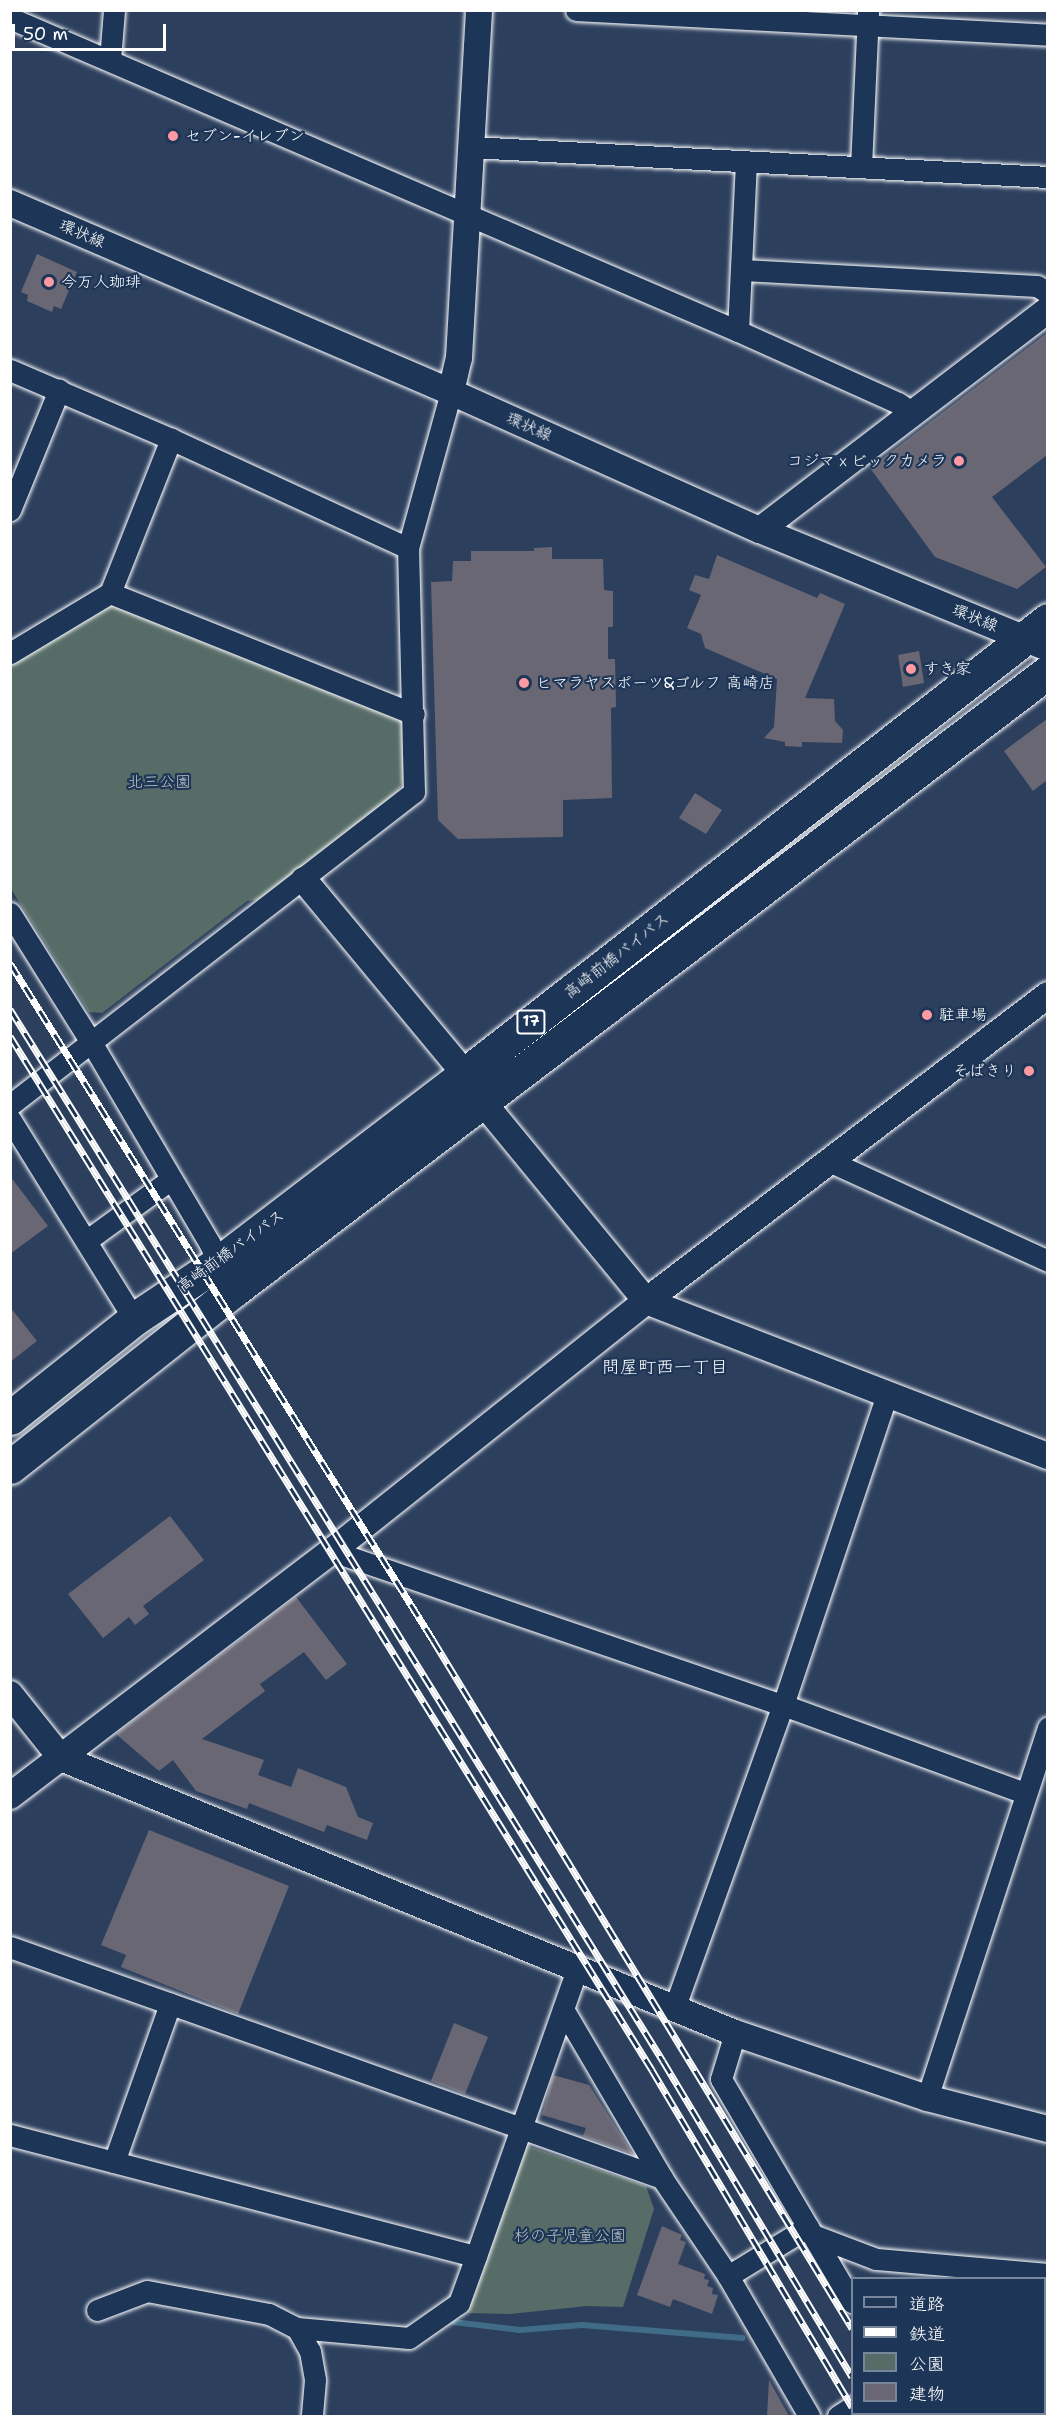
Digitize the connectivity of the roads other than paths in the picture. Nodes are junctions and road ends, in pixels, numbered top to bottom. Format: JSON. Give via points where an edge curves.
{"nodes":[{"id":1,"x":114,"y":10,"type":"edge"},
{"id":2,"x":479,"y":10,"type":"edge"},
{"id":3,"x":576,"y":10,"type":"edge"},
{"id":4,"x":10,"y":18,"type":"edge"},
{"id":5,"x":867,"y":18,"type":"edge"},
{"id":6,"x":1047,"y":35,"type":"edge"},
{"id":7,"x":110,"y":60,"type":"junction"},
{"id":8,"x":470,"y":147,"type":"junction"},
{"id":9,"x":747,"y":162,"type":"junction"},
{"id":10,"x":861,"y":166,"type":"junction"},
{"id":11,"x":1047,"y":177,"type":"edge"},
{"id":12,"x":10,"y":203,"type":"edge"},
{"id":13,"x":467,"y":216,"type":"junction"},
{"id":14,"x":743,"y":270,"type":"junction"},
{"id":15,"x":1047,"y":293,"type":"edge"},
{"id":16,"x":1047,"y":310,"type":"edge"},
{"id":17,"x":738,"y":331,"type":"junction"},
{"id":18,"x":10,"y":370,"type":"edge"},
{"id":19,"x":59,"y":390,"type":"junction"},
{"id":20,"x":451,"y":392,"type":"junction"},
{"id":21,"x":913,"y":413,"type":"junction"},
{"id":22,"x":171,"y":439,"type":"junction"},
{"id":23,"x":10,"y":510,"type":"edge"},
{"id":24,"x":760,"y":530,"type":"junction"},
{"id":25,"x":408,"y":548,"type":"junction"},
{"id":26,"x":110,"y":593,"type":"junction"},
{"id":27,"x":1040,"y":636,"type":"edge"},
{"id":28,"x":10,"y":653,"type":"edge"},
{"id":29,"x":1047,"y":672,"type":"edge"},
{"id":30,"x":414,"y":714,"type":"junction"},
{"id":31,"x":304,"y":880,"type":"junction"},
{"id":32,"x":10,"y":913,"type":"edge"},
{"id":33,"x":1042,"y":1006,"type":"edge"},
{"id":34,"x":92,"y":1042,"type":"junction"},
{"id":35,"x":465,"y":1074,"type":"junction"},
{"id":36,"x":482,"y":1101,"type":"junction"},
{"id":37,"x":10,"y":1105,"type":"edge"},
{"id":38,"x":10,"y":1119,"type":"edge"},
{"id":39,"x":831,"y":1162,"type":"junction"},
{"id":40,"x":170,"y":1180,"type":"junction"},
{"id":41,"x":86,"y":1241,"type":"junction"},
{"id":42,"x":1047,"y":1261,"type":"edge"},
{"id":43,"x":218,"y":1263,"type":"junction"},
{"id":44,"x":646,"y":1301,"type":"junction"},
{"id":45,"x":134,"y":1319,"type":"junction"},
{"id":46,"x":887,"y":1394,"type":"junction"},
{"id":47,"x":10,"y":1418,"type":"edge"},
{"id":48,"x":1047,"y":1456,"type":"edge"},
{"id":49,"x":10,"y":1467,"type":"edge"},
{"id":50,"x":332,"y":1551,"type":"junction"},
{"id":51,"x":10,"y":1694,"type":"edge"},
{"id":52,"x":783,"y":1705,"type":"junction"},
{"id":53,"x":1047,"y":1727,"type":"edge"},
{"id":54,"x":61,"y":1758,"type":"junction"},
{"id":55,"x":1025,"y":1793,"type":"junction"},
{"id":56,"x":10,"y":1797,"type":"edge"},
{"id":57,"x":10,"y":1947,"type":"edge"},
{"id":58,"x":577,"y":1969,"type":"junction"},
{"id":59,"x":170,"y":2004,"type":"junction"},
{"id":60,"x":563,"y":2009,"type":"junction"},
{"id":61,"x":674,"y":2009,"type":"junction"},
{"id":62,"x":735,"y":2033,"type":"junction"},
{"id":63,"x":927,"y":2098,"type":"junction"},
{"id":64,"x":521,"y":2128,"type":"junction"},
{"id":65,"x":1047,"y":2129,"type":"edge"},
{"id":66,"x":10,"y":2135,"type":"edge"},
{"id":67,"x":114,"y":2162,"type":"junction"},
{"id":68,"x":662,"y":2178,"type":"junction"},
{"id":69,"x":810,"y":2231,"type":"junction"},
{"id":70,"x":476,"y":2256,"type":"junction"},
{"id":71,"x":1047,"y":2274,"type":"edge"},
{"id":72,"x":728,"y":2276,"type":"junction"},
{"id":73,"x":851,"y":2300,"type":"edge"},
{"id":74,"x":97,"y":2310,"type":"dead end"},
{"id":75,"x":297,"y":2328,"type":"junction"},
{"id":76,"x":312,"y":2416,"type":"edge"},
{"id":77,"x":809,"y":2416,"type":"edge"}],
"edges":[{"from":1,"to":7,"type":"street"},
{"from":2,"to":8,"type":"street"},
{"from":3,"to":5,"type":"street"},
{"from":4,"to":7,"type":"street"},
{"from":5,"to":6,"type":"street"},
{"from":5,"to":10,"type":"street"},
{"from":7,"to":13,"type":"street"},
{"from":8,"to":9,"type":"street"},
{"from":8,"to":13,"type":"street"},
{"from":9,"to":10,"type":"street"},
{"from":9,"to":14,"type":"street"},
{"from":10,"to":11,"type":"street"},
{"from":12,"to":20,"type":"street","name":"環状線"},
{"from":13,"to":17,"type":"street"},
{"from":13,"to":20,"type":"street","via":[[459,358]]},
{"from":14,"to":15,"type":"street","via":[[1037,286]]},
{"from":14,"to":17,"type":"street"},
{"from":16,"to":21,"type":"street"},
{"from":17,"to":21,"type":"street"},
{"from":18,"to":19,"type":"street"},
{"from":19,"to":22,"type":"street"},
{"from":19,"to":23,"type":"street"},
{"from":20,"to":24,"type":"street","name":"環状線"},
{"from":20,"to":25,"type":"street"},
{"from":21,"to":24,"type":"street"},
{"from":22,"to":25,"type":"street"},
{"from":22,"to":26,"type":"street"},
{"from":24,"to":27,"type":"street","name":"環状線"},
{"from":25,"to":30,"type":"street"},
{"from":26,"to":28,"type":"street"},
{"from":26,"to":30,"type":"street"},
{"from":27,"to":35,"type":"highway","name":"高崎前橋バイパス","number":"17"},
{"from":29,"to":36,"type":"highway","name":"高崎前橋バイパス","number":"17"},
{"from":30,"to":31,"type":"street","via":[[414,792]]},
{"from":31,"to":34,"type":"street"},
{"from":31,"to":35,"type":"street"},
{"from":32,"to":34,"type":"street"},
{"from":33,"to":39,"type":"street"},
{"from":34,"to":37,"type":"street"},
{"from":34,"to":40,"type":"street"},
{"from":35,"to":43,"type":"highway","name":"高崎前橋バイパス","number":"17"},
{"from":36,"to":44,"type":"street"},
{"from":36,"to":49,"type":"highway","name":"高崎前橋バイパス","number":"17"},
{"from":38,"to":41,"type":"street"},
{"from":39,"to":42,"type":"street"},
{"from":39,"to":44,"type":"street"},
{"from":40,"to":41,"type":"street"},
{"from":40,"to":43,"type":"street"},
{"from":41,"to":45,"type":"street"},
{"from":43,"to":45,"type":"highway","name":"高崎前橋バイパス","number":"17"},
{"from":44,"to":46,"type":"street"},
{"from":44,"to":50,"type":"street"},
{"from":45,"to":47,"type":"highway","name":"高崎前橋バイパス","number":"17"},
{"from":46,"to":48,"type":"street"},
{"from":46,"to":52,"type":"street"},
{"from":50,"to":52,"type":"street"},
{"from":50,"to":54,"type":"street"},
{"from":51,"to":54,"type":"street"},
{"from":52,"to":55,"type":"street"},
{"from":52,"to":61,"type":"street"},
{"from":53,"to":55,"type":"street"},
{"from":54,"to":56,"type":"street"},
{"from":54,"to":58,"type":"street"},
{"from":55,"to":63,"type":"street"},
{"from":57,"to":59,"type":"street"},
{"from":58,"to":60,"type":"street"},
{"from":58,"to":61,"type":"street"},
{"from":59,"to":64,"type":"street"},
{"from":59,"to":67,"type":"street"},
{"from":60,"to":64,"type":"street"},
{"from":60,"to":68,"type":"street"},
{"from":61,"to":62,"type":"street"},
{"from":62,"to":63,"type":"street"},
{"from":62,"to":69,"type":"street","via":[[721,2079]]},
{"from":63,"to":65,"type":"street"},
{"from":64,"to":68,"type":"street"},
{"from":64,"to":70,"type":"street"},
{"from":66,"to":67,"type":"street"},
{"from":67,"to":70,"type":"street"},
{"from":68,"to":72,"type":"street"},
{"from":69,"to":71,"type":"street","via":[[876,2259]]},
{"from":69,"to":72,"type":"street"},
{"from":69,"to":73,"type":"street"},
{"from":70,"to":75,"type":"street","via":[[459,2303],[409,2338]]},
{"from":72,"to":77,"type":"street"},
{"from":74,"to":75,"type":"street","via":[[147,2290],[269,2314]]},
{"from":75,"to":76,"type":"street","via":[[312,2360]]}]}
